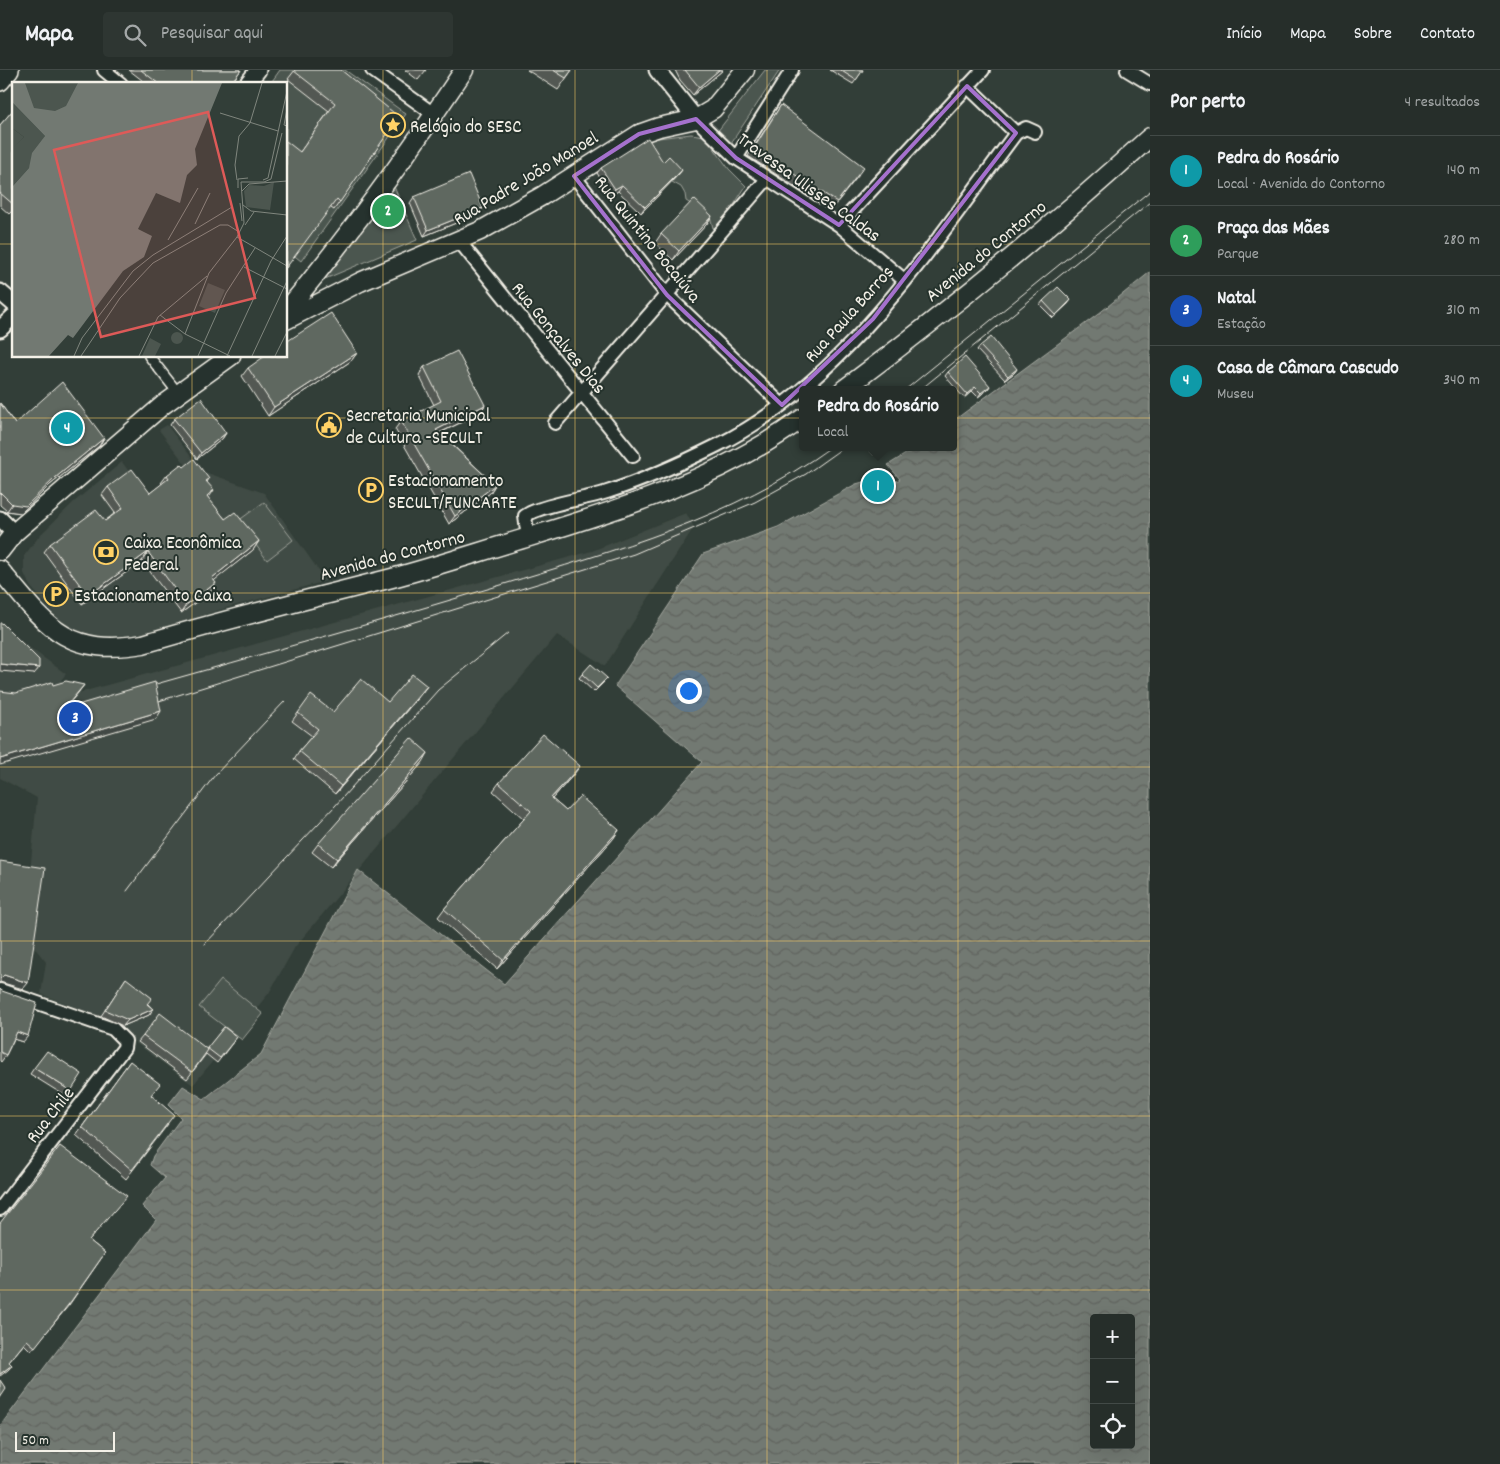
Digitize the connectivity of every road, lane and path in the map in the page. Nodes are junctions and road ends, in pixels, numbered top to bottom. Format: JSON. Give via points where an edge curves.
{"nodes":[{"id":1,"x":9,"y":70,"type":"edge"},
{"id":2,"x":104,"y":70,"type":"edge"},
{"id":3,"x":258,"y":70,"type":"edge"},
{"id":4,"x":372,"y":70,"type":"edge"},
{"id":5,"x":464,"y":70,"type":"edge"},
{"id":6,"x":657,"y":70,"type":"edge"},
{"id":7,"x":746,"y":70,"type":"edge"},
{"id":8,"x":792,"y":70,"type":"edge"},
{"id":9,"x":983,"y":70,"type":"edge"},
{"id":10,"x":1127,"y":70,"type":"edge"},
{"id":11,"x":0,"y":81,"type":"edge"},
{"id":12,"x":119,"y":82,"type":"edge"},
{"id":13,"x":249,"y":82,"type":"edge"},
{"id":14,"x":1150,"y":84,"type":"edge"},
{"id":15,"x":967,"y":86,"type":"junction"},
{"id":16,"x":435,"y":115,"type":"junction"},
{"id":17,"x":696,"y":119,"type":"junction"},
{"id":18,"x":1035,"y":132,"type":"dead end"},
{"id":19,"x":1016,"y":133,"type":"junction"},
{"id":20,"x":1150,"y":137,"type":"edge"},
{"id":21,"x":736,"y":158,"type":"junction"},
{"id":22,"x":574,"y":176,"type":"junction"},
{"id":23,"x":767,"y":179,"type":"junction"},
{"id":24,"x":839,"y":225,"type":"junction"},
{"id":25,"x":459,"y":241,"type":"junction"},
{"id":26,"x":904,"y":280,"type":"junction"},
{"id":27,"x":0,"y":292,"type":"edge"},
{"id":28,"x":667,"y":295,"type":"junction"},
{"id":29,"x":12,"y":302,"type":"edge"},
{"id":30,"x":288,"y":309,"type":"edge"},
{"id":31,"x":12,"y":318,"type":"edge"},
{"id":32,"x":288,"y":319,"type":"edge"},
{"id":33,"x":0,"y":329,"type":"edge"},
{"id":34,"x":151,"y":358,"type":"edge"},
{"id":35,"x":228,"y":358,"type":"edge"},
{"id":36,"x":806,"y":386,"type":"edge"},
{"id":37,"x":848,"y":386,"type":"edge"},
{"id":38,"x":799,"y":391,"type":"edge"},
{"id":39,"x":178,"y":393,"type":"junction"},
{"id":40,"x":582,"y":393,"type":"junction"},
{"id":41,"x":782,"y":405,"type":"junction"},
{"id":42,"x":799,"y":420,"type":"edge"},
{"id":43,"x":555,"y":423,"type":"dead end"},
{"id":44,"x":633,"y":456,"type":"dead end"},
{"id":45,"x":0,"y":519,"type":"edge"},
{"id":46,"x":14,"y":533,"type":"junction"},
{"id":47,"x":530,"y":537,"type":"junction"},
{"id":48,"x":0,"y":551,"type":"edge"},
{"id":49,"x":0,"y":570,"type":"edge"},
{"id":50,"x":0,"y":990,"type":"edge"},
{"id":51,"x":0,"y":1209,"type":"edge"}],
"edges":[{"from":1,"to":11,"type":"main road"},
{"from":2,"to":12,"type":"street"},
{"from":3,"to":13,"type":"street"},
{"from":4,"to":16,"type":"street"},
{"from":5,"to":16,"type":"main road"},
{"from":6,"to":17,"type":"street"},
{"from":7,"to":17,"type":"main road","name":"Rua Padre João Manoel","via":[[713,108]]},
{"from":8,"to":21,"type":"street"},
{"from":9,"to":15,"type":"street"},
{"from":10,"to":14,"type":"street"},
{"from":15,"to":19,"type":"street"},
{"from":15,"to":24,"type":"street"},
{"from":16,"to":30,"type":"main road"},
{"from":17,"to":21,"type":"street","name":"Travessa Ulisses Caldas"},
{"from":17,"to":22,"type":"main road","name":"Rua Padre João Manoel","via":[[639,134]]},
{"from":18,"to":19,"type":"street","via":[[1026,128]]},
{"from":19,"to":26,"type":"street","name":"Rua Paula Barros"},
{"from":20,"to":37,"type":"main road","name":"Avenida do Contorno","via":[[1095,187],[952,305]]},
{"from":21,"to":23,"type":"street","name":"Travessa Ulisses Caldas"},
{"from":22,"to":25,"type":"main road","name":"Rua Padre João Manoel"},
{"from":22,"to":28,"type":"street","name":"Rua Quintino Bocaiúva"},
{"from":23,"to":24,"type":"street","name":"Travessa Ulisses Caldas"},
{"from":23,"to":28,"type":"street"},
{"from":24,"to":26,"type":"street","name":"Travessa Ulisses Caldas"},
{"from":25,"to":32,"type":"main road","name":"Rua Padre João Manoel","via":[[360,282]]},
{"from":25,"to":40,"type":"street","name":"Rua Gonçalves Dias"},
{"from":26,"to":36,"type":"street","name":"Rua Paula Barros","via":[[873,319]]},
{"from":27,"to":29,"type":"street"},
{"from":28,"to":40,"type":"street"},
{"from":28,"to":41,"type":"street","name":"Rua Quintino Bocaiúva"},
{"from":31,"to":33,"type":"street"},
{"from":34,"to":39,"type":"street"},
{"from":35,"to":39,"type":"main road"},
{"from":38,"to":41,"type":"street","name":"Rua Paula Barros"},
{"from":39,"to":46,"type":"main road"},
{"from":40,"to":43,"type":"street"},
{"from":40,"to":44,"type":"street","name":"Rua Gonçalves Dias"},
{"from":41,"to":47,"type":"street","name":"Rua Paula Barros","via":[[749,428],[676,465],[608,492],[530,513],[525,516],[525,523]]},
{"from":42,"to":47,"type":"main road","name":"Avenida do Contorno","via":[[724,465],[654,497]]},
{"from":45,"to":46,"type":"street"},
{"from":46,"to":48,"type":"main road"},
{"from":47,"to":49,"type":"main road","name":"Avenida do Contorno","via":[[393,577],[143,644],[116,648],[93,646],[60,634],[30,606]]},
{"from":50,"to":51,"type":"street","name":"Rua Chile","via":[[113,1029],[125,1041],[124,1048]]}]}
